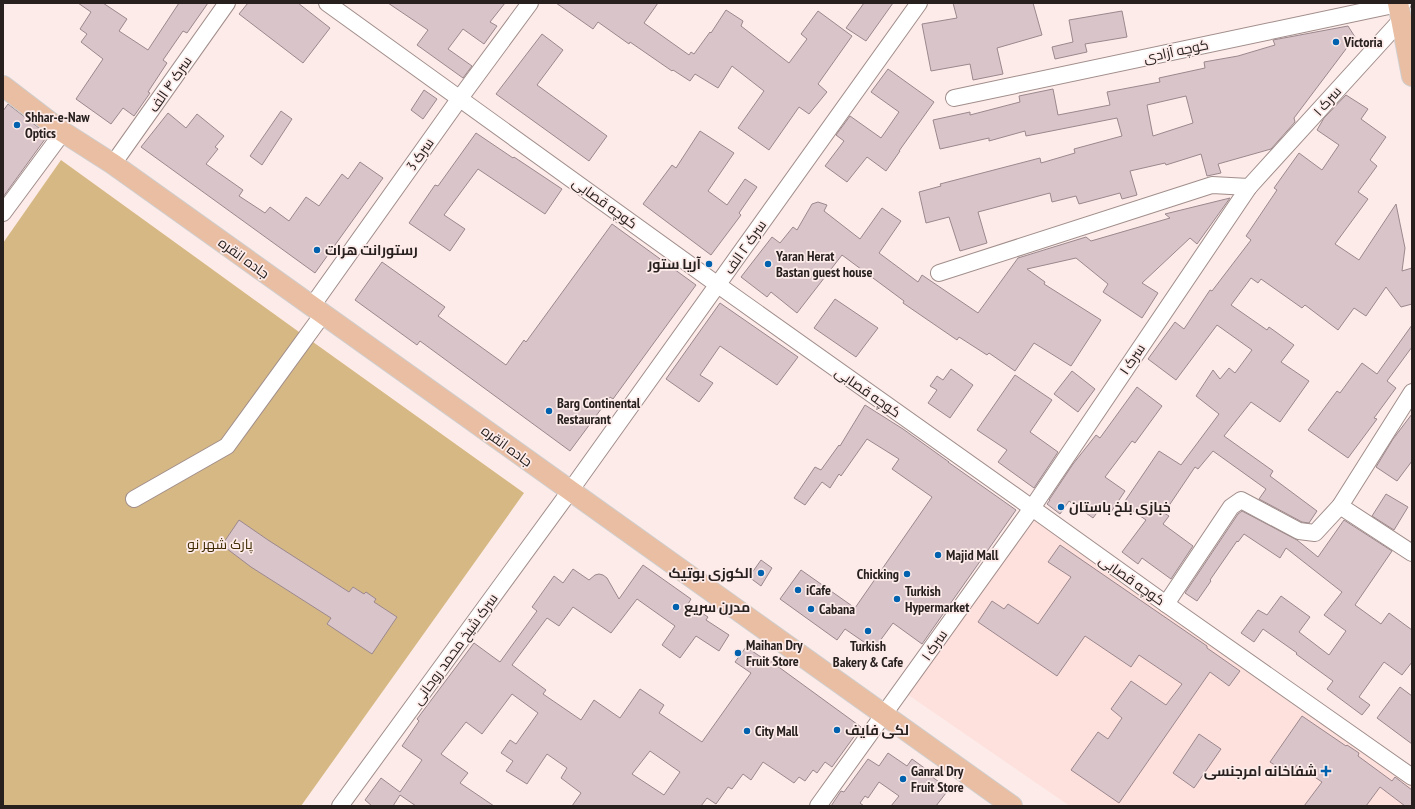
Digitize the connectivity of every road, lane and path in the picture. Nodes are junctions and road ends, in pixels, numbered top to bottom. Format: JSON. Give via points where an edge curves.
{"nodes":[{"id":1,"x":227,"y":3,"type":"edge"},
{"id":2,"x":327,"y":3,"type":"edge"},
{"id":3,"x":530,"y":3,"type":"edge"},
{"id":4,"x":919,"y":3,"type":"edge"},
{"id":5,"x":1400,"y":8,"type":"edge"},
{"id":6,"x":1412,"y":76,"type":"edge"},
{"id":7,"x":3,"y":86,"type":"edge"},
{"id":8,"x":460,"y":98,"type":"junction"},
{"id":9,"x":954,"y":98,"type":"dead end"},
{"id":10,"x":63,"y":132,"type":"junction"},
{"id":11,"x":113,"y":164,"type":"junction"},
{"id":12,"x":1249,"y":187,"type":"junction"},
{"id":13,"x":3,"y":213,"type":"edge"},
{"id":14,"x":939,"y":273,"type":"dead end"},
{"id":15,"x":718,"y":285,"type":"junction"},
{"id":16,"x":317,"y":310,"type":"junction"},
{"id":17,"x":1412,"y":392,"type":"edge"},
{"id":18,"x":570,"y":491,"type":"junction"},
{"id":19,"x":134,"y":499,"type":"dead end"},
{"id":20,"x":1340,"y":506,"type":"junction"},
{"id":21,"x":1032,"y":508,"type":"junction"},
{"id":22,"x":1412,"y":553,"type":"edge"},
{"id":23,"x":1166,"y":604,"type":"junction"},
{"id":24,"x":884,"y":715,"type":"junction"},
{"id":25,"x":1412,"y":776,"type":"edge"},
{"id":26,"x":342,"y":805,"type":"edge"},
{"id":27,"x":818,"y":806,"type":"edge"},
{"id":28,"x":1012,"y":806,"type":"edge"}],
"edges":[{"from":1,"to":11,"type":"street","name":"سرک ۴ الف"},
{"from":2,"to":8,"type":"street","name":"کوچه قصابی"},
{"from":3,"to":8,"type":"street","name":"سرک 3"},
{"from":4,"to":15,"type":"street","name":"سرک ۲ الف"},
{"from":5,"to":6,"type":"main road"},
{"from":5,"to":9,"type":"street","name":"کوچه آزادی"},
{"from":5,"to":12,"type":"street","name":"سرک ۱"},
{"from":7,"to":10,"type":"main road","name":"جاده انقره"},
{"from":8,"to":15,"type":"street","name":"کوچه قصابی"},
{"from":8,"to":16,"type":"street","name":"سرک 3"},
{"from":10,"to":11,"type":"main road","name":"جاده انقره"},
{"from":10,"to":13,"type":"street"},
{"from":11,"to":16,"type":"main road","name":"جاده انقره"},
{"from":12,"to":14,"type":"street","via":[[1212,185]]},
{"from":12,"to":21,"type":"street","name":"سرک ۱"},
{"from":15,"to":18,"type":"street","name":"سرک ۲ الف"},
{"from":15,"to":21,"type":"street","name":"کوچه قصابی"},
{"from":16,"to":18,"type":"main road","name":"جاده انقره"},
{"from":16,"to":19,"type":"street","name":"سرک 3","via":[[227,446]]},
{"from":17,"to":20,"type":"street"},
{"from":18,"to":24,"type":"main road","name":"جاده انقره"},
{"from":18,"to":26,"type":"street","name":"سرک شیخ محمد روحانی"},
{"from":20,"to":22,"type":"street"},
{"from":20,"to":23,"type":"street","via":[[1315,533],[1299,531],[1241,500],[1231,507]]},
{"from":21,"to":23,"type":"street","name":"کوچه قصابی"},
{"from":21,"to":24,"type":"street","name":"سرک ۱"},
{"from":23,"to":25,"type":"street","name":"کوچه قصابی"},
{"from":24,"to":27,"type":"street","name":"سرک ۱"},
{"from":24,"to":28,"type":"main road","name":"جاده انقره"}]}
